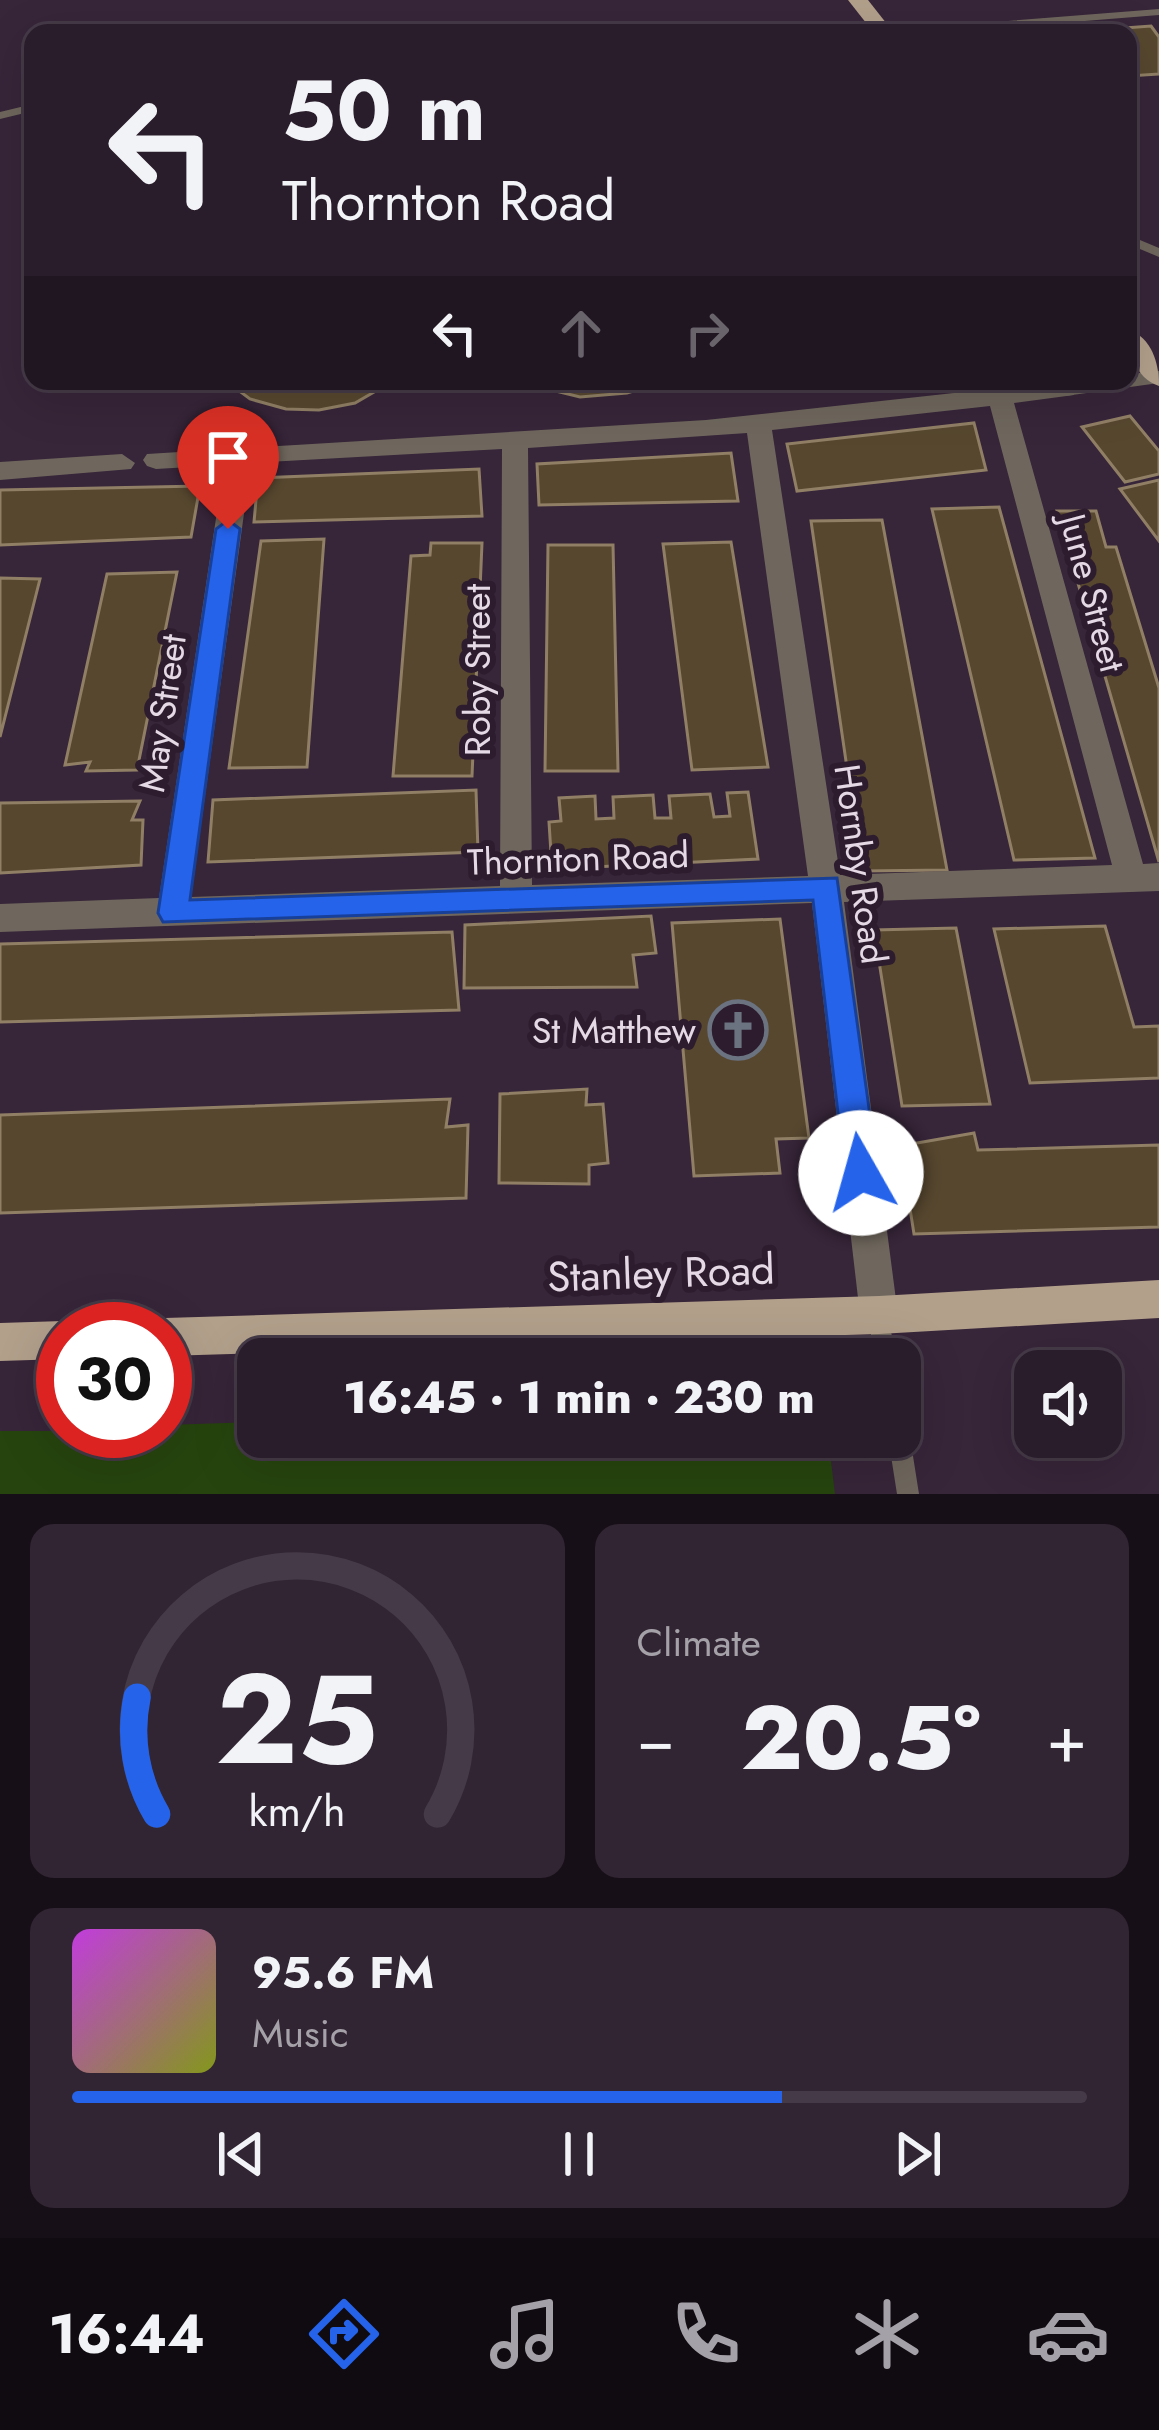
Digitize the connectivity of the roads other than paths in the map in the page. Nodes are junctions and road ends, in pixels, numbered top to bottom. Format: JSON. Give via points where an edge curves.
{"nodes":[{"id":1,"x":858,"y":0,"type":"edge"},
{"id":2,"x":1159,"y":12,"type":"edge"},
{"id":3,"x":877,"y":24,"type":"edge"},
{"id":4,"x":1008,"y":24,"type":"edge"},
{"id":5,"x":1137,"y":349,"type":"edge"},
{"id":6,"x":1159,"y":378,"type":"edge"},
{"id":7,"x":1056,"y":390,"type":"edge"},
{"id":8,"x":1000,"y":397,"type":"junction"},
{"id":9,"x":758,"y":424,"type":"junction"},
{"id":10,"x":515,"y":440,"type":"junction"},
{"id":11,"x":239,"y":454,"type":"junction"},
{"id":12,"x":156,"y":460,"type":"joint"},
{"id":13,"x":122,"y":463,"type":"joint"},
{"id":14,"x":0,"y":471,"type":"edge"},
{"id":15,"x":1145,"y":878,"type":"edge"},
{"id":16,"x":826,"y":887,"type":"junction"},
{"id":17,"x":516,"y":899,"type":"junction"},
{"id":18,"x":173,"y":913,"type":"junction"},
{"id":19,"x":0,"y":918,"type":"edge"},
{"id":20,"x":1159,"y":1299,"type":"edge"},
{"id":21,"x":879,"y":1316,"type":"junction"},
{"id":22,"x":192,"y":1336,"type":"edge"},
{"id":23,"x":883,"y":1338,"type":"edge"},
{"id":24,"x":36,"y":1341,"type":"edge"},
{"id":25,"x":0,"y":1342,"type":"edge"},
{"id":26,"x":902,"y":1458,"type":"edge"},
{"id":27,"x":908,"y":1494,"type":"edge"}],
"edges":[{"from":1,"to":3,"type":"main road"},
{"from":2,"to":4,"type":"lane"},
{"from":5,"to":6,"type":"main road"},
{"from":7,"to":8,"type":"street"},
{"from":8,"to":9,"type":"street"},
{"from":8,"to":15,"type":"street","name":"June Street"},
{"from":9,"to":10,"type":"street"},
{"from":9,"to":16,"type":"street","name":"Hornby Road"},
{"from":10,"to":11,"type":"street"},
{"from":10,"to":17,"type":"street","name":"Roby Street"},
{"from":11,"to":12,"type":"street"},
{"from":11,"to":18,"type":"street","name":"May Street"},
{"from":12,"to":13,"type":"street"},
{"from":13,"to":14,"type":"street"},
{"from":15,"to":16,"type":"street","name":"Thornton Road"},
{"from":16,"to":17,"type":"street","name":"Thornton Road"},
{"from":16,"to":21,"type":"street","name":"Hornby Road"},
{"from":17,"to":18,"type":"street","name":"Thornton Road"},
{"from":18,"to":19,"type":"street","name":"Thornton Road"},
{"from":20,"to":21,"type":"main road","name":"Stanley Road"},
{"from":21,"to":22,"type":"main road","name":"Stanley Road"},
{"from":21,"to":23,"type":"lane"},
{"from":24,"to":25,"type":"main road"},
{"from":26,"to":27,"type":"lane"}]}
